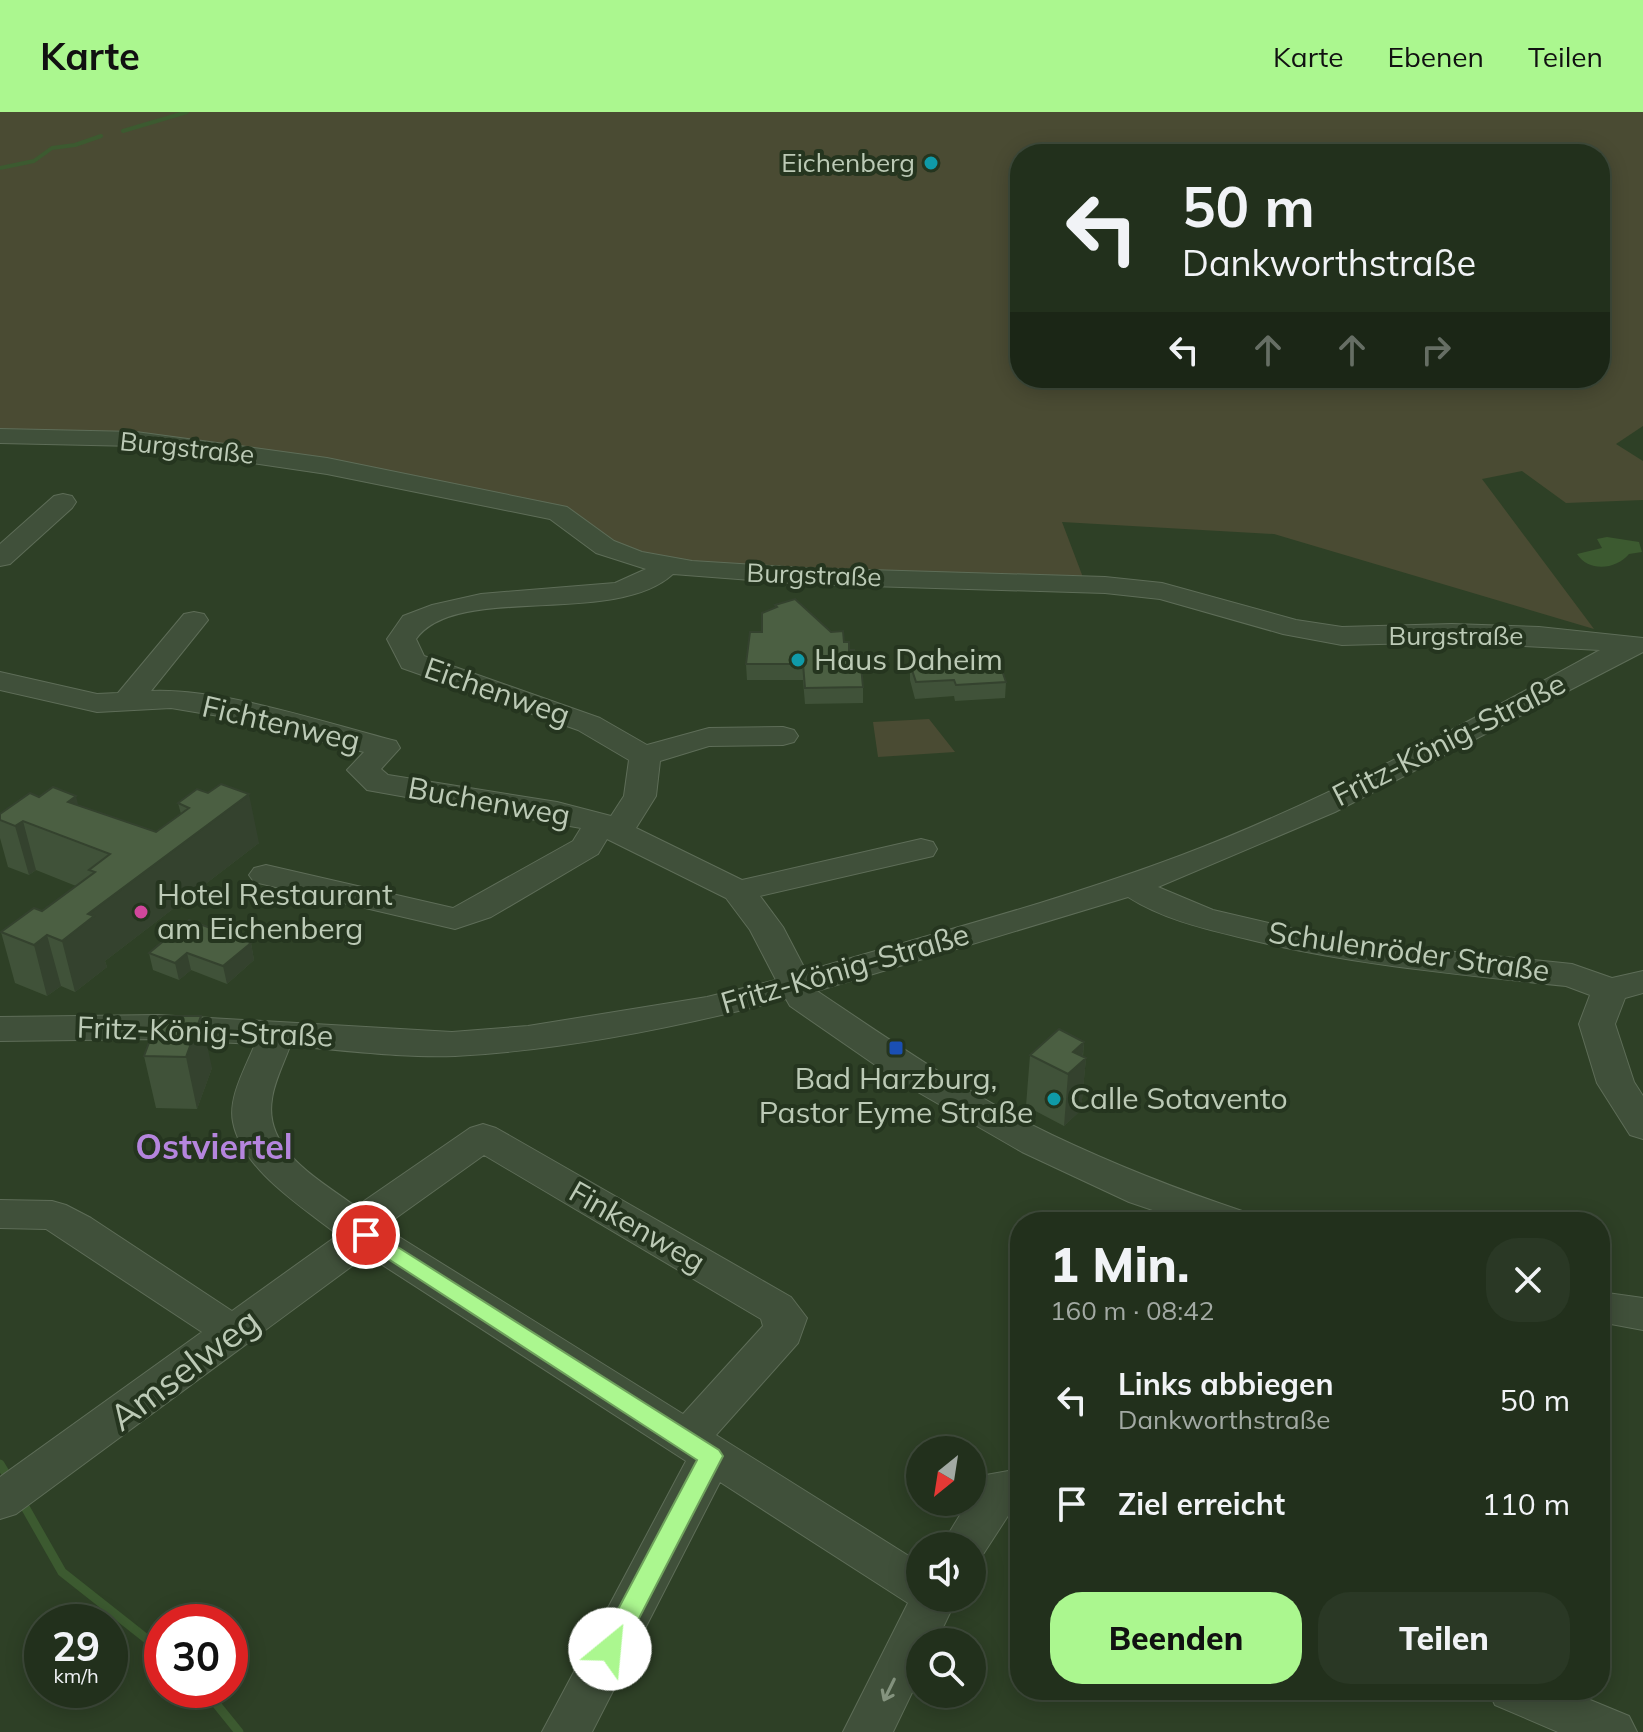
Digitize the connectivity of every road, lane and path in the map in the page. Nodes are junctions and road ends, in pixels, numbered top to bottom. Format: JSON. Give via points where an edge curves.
{"nodes":[{"id":1,"x":0,"y":436,"type":"edge"},
{"id":2,"x":63,"y":502,"type":"dead end"},
{"id":3,"x":0,"y":558,"type":"edge"},
{"id":4,"x":665,"y":566,"type":"junction"},
{"id":5,"x":194,"y":620,"type":"dead end"},
{"id":6,"x":1637,"y":645,"type":"edge"},
{"id":7,"x":0,"y":681,"type":"edge"},
{"id":8,"x":127,"y":701,"type":"junction"},
{"id":9,"x":783,"y":736,"type":"dead end"},
{"id":10,"x":644,"y":756,"type":"junction"},
{"id":11,"x":378,"y":783,"type":"joint"},
{"id":12,"x":608,"y":827,"type":"junction"},
{"id":13,"x":921,"y":849,"type":"dead end"},
{"id":14,"x":266,"y":875,"type":"dead end"},
{"id":15,"x":1132,"y":885,"type":"junction"},
{"id":16,"x":738,"y":891,"type":"junction"},
{"id":17,"x":795,"y":986,"type":"junction"},
{"id":18,"x":1627,"y":986,"type":"edge"},
{"id":19,"x":0,"y":1029,"type":"edge"},
{"id":20,"x":277,"y":1034,"type":"junction"},
{"id":21,"x":1643,"y":1126,"type":"edge"},
{"id":22,"x":1202,"y":1212,"type":"edge"},
{"id":23,"x":0,"y":1214,"type":"edge"},
{"id":24,"x":366,"y":1235,"type":"junction"},
{"id":25,"x":1610,"y":1309,"type":"edge"},
{"id":26,"x":1643,"y":1314,"type":"edge"},
{"id":27,"x":233,"y":1332,"type":"junction"},
{"id":28,"x":698,"y":1448,"type":"junction"},
{"id":29,"x":1010,"y":1488,"type":"edge"},
{"id":30,"x":11,"y":1494,"type":"edge"},
{"id":31,"x":973,"y":1532,"type":"edge"},
{"id":32,"x":906,"y":1578,"type":"edge"},
{"id":33,"x":927,"y":1612,"type":"edge"},
{"id":34,"x":1536,"y":1700,"type":"edge"},
{"id":35,"x":567,"y":1732,"type":"edge"},
{"id":36,"x":868,"y":1732,"type":"edge"},
{"id":37,"x":1612,"y":1732,"type":"edge"}],
"edges":[{"from":1,"to":4,"type":"street","name":"Burgstraße","via":[[136,439],[327,466],[558,513],[605,547]]},
{"from":2,"to":3,"type":"street"},
{"from":4,"to":6,"type":"street","name":"Burgstraße","via":[[1118,586],[1162,591],[1293,628],[1342,636],[1496,634]]},
{"from":4,"to":10,"type":"street","name":"Eichenweg","via":[[646,582],[613,592],[454,606],[417,621],[401,642],[412,662],[589,724]]},
{"from":5,"to":8,"type":"street"},
{"from":6,"to":15,"type":"street","name":"Fritz-König-Straße","via":[[1417,761],[1187,866]]},
{"from":7,"to":8,"type":"street","name":"Fichtenweg","via":[[97,703]]},
{"from":8,"to":11,"type":"street","name":"Fichtenweg","via":[[171,699],[232,709],[385,748],[363,770]]},
{"from":9,"to":10,"type":"street","via":[[709,737]]},
{"from":10,"to":12,"type":"street","via":[[639,804]]},
{"from":11,"to":12,"type":"street","name":"Buchenweg","via":[[557,812]]},
{"from":12,"to":14,"type":"street","name":"Buchenweg","via":[[586,847],[455,919]]},
{"from":12,"to":16,"type":"street","name":"Buchenweg"},
{"from":13,"to":16,"type":"street"},
{"from":15,"to":17,"type":"street","name":"Fritz-König-Straße"},
{"from":15,"to":18,"type":"street","name":"Schulenröder Straße","via":[[1159,902],[1203,918],[1286,938]]},
{"from":16,"to":17,"type":"street","name":"Buchenweg","via":[[766,927]]},
{"from":17,"to":20,"type":"street","name":"Fritz-König-Straße","via":[[707,1008],[528,1038],[452,1044]]},
{"from":17,"to":22,"type":"street","via":[[803,998],[910,1071],[1036,1143],[1143,1192]]},
{"from":18,"to":21,"type":"street","via":[[1597,1024],[1616,1083]]},
{"from":19,"to":20,"type":"street","name":"Fritz-König-Straße","via":[[158,1027]]},
{"from":20,"to":24,"type":"street","via":[[253,1097],[251,1121],[259,1141],[279,1168]]},
{"from":23,"to":27,"type":"street","via":[[52,1215]]},
{"from":24,"to":27,"type":"street","name":"Amselweg"},
{"from":24,"to":28,"type":"street"},
{"from":24,"to":28,"type":"street","name":"Finkenweg","via":[[378,1211],[483,1137],[776,1308],[786,1318],[783,1332]]},
{"from":25,"to":26,"type":"street"},
{"from":27,"to":30,"type":"street","name":"Amselweg"},
{"from":28,"to":32,"type":"street"},
{"from":28,"to":35,"type":"street"},
{"from":29,"to":31,"type":"street","via":[[1002,1488]]},
{"from":33,"to":36,"type":"street","one_way":true},
{"from":34,"to":37,"type":"street"}]}
